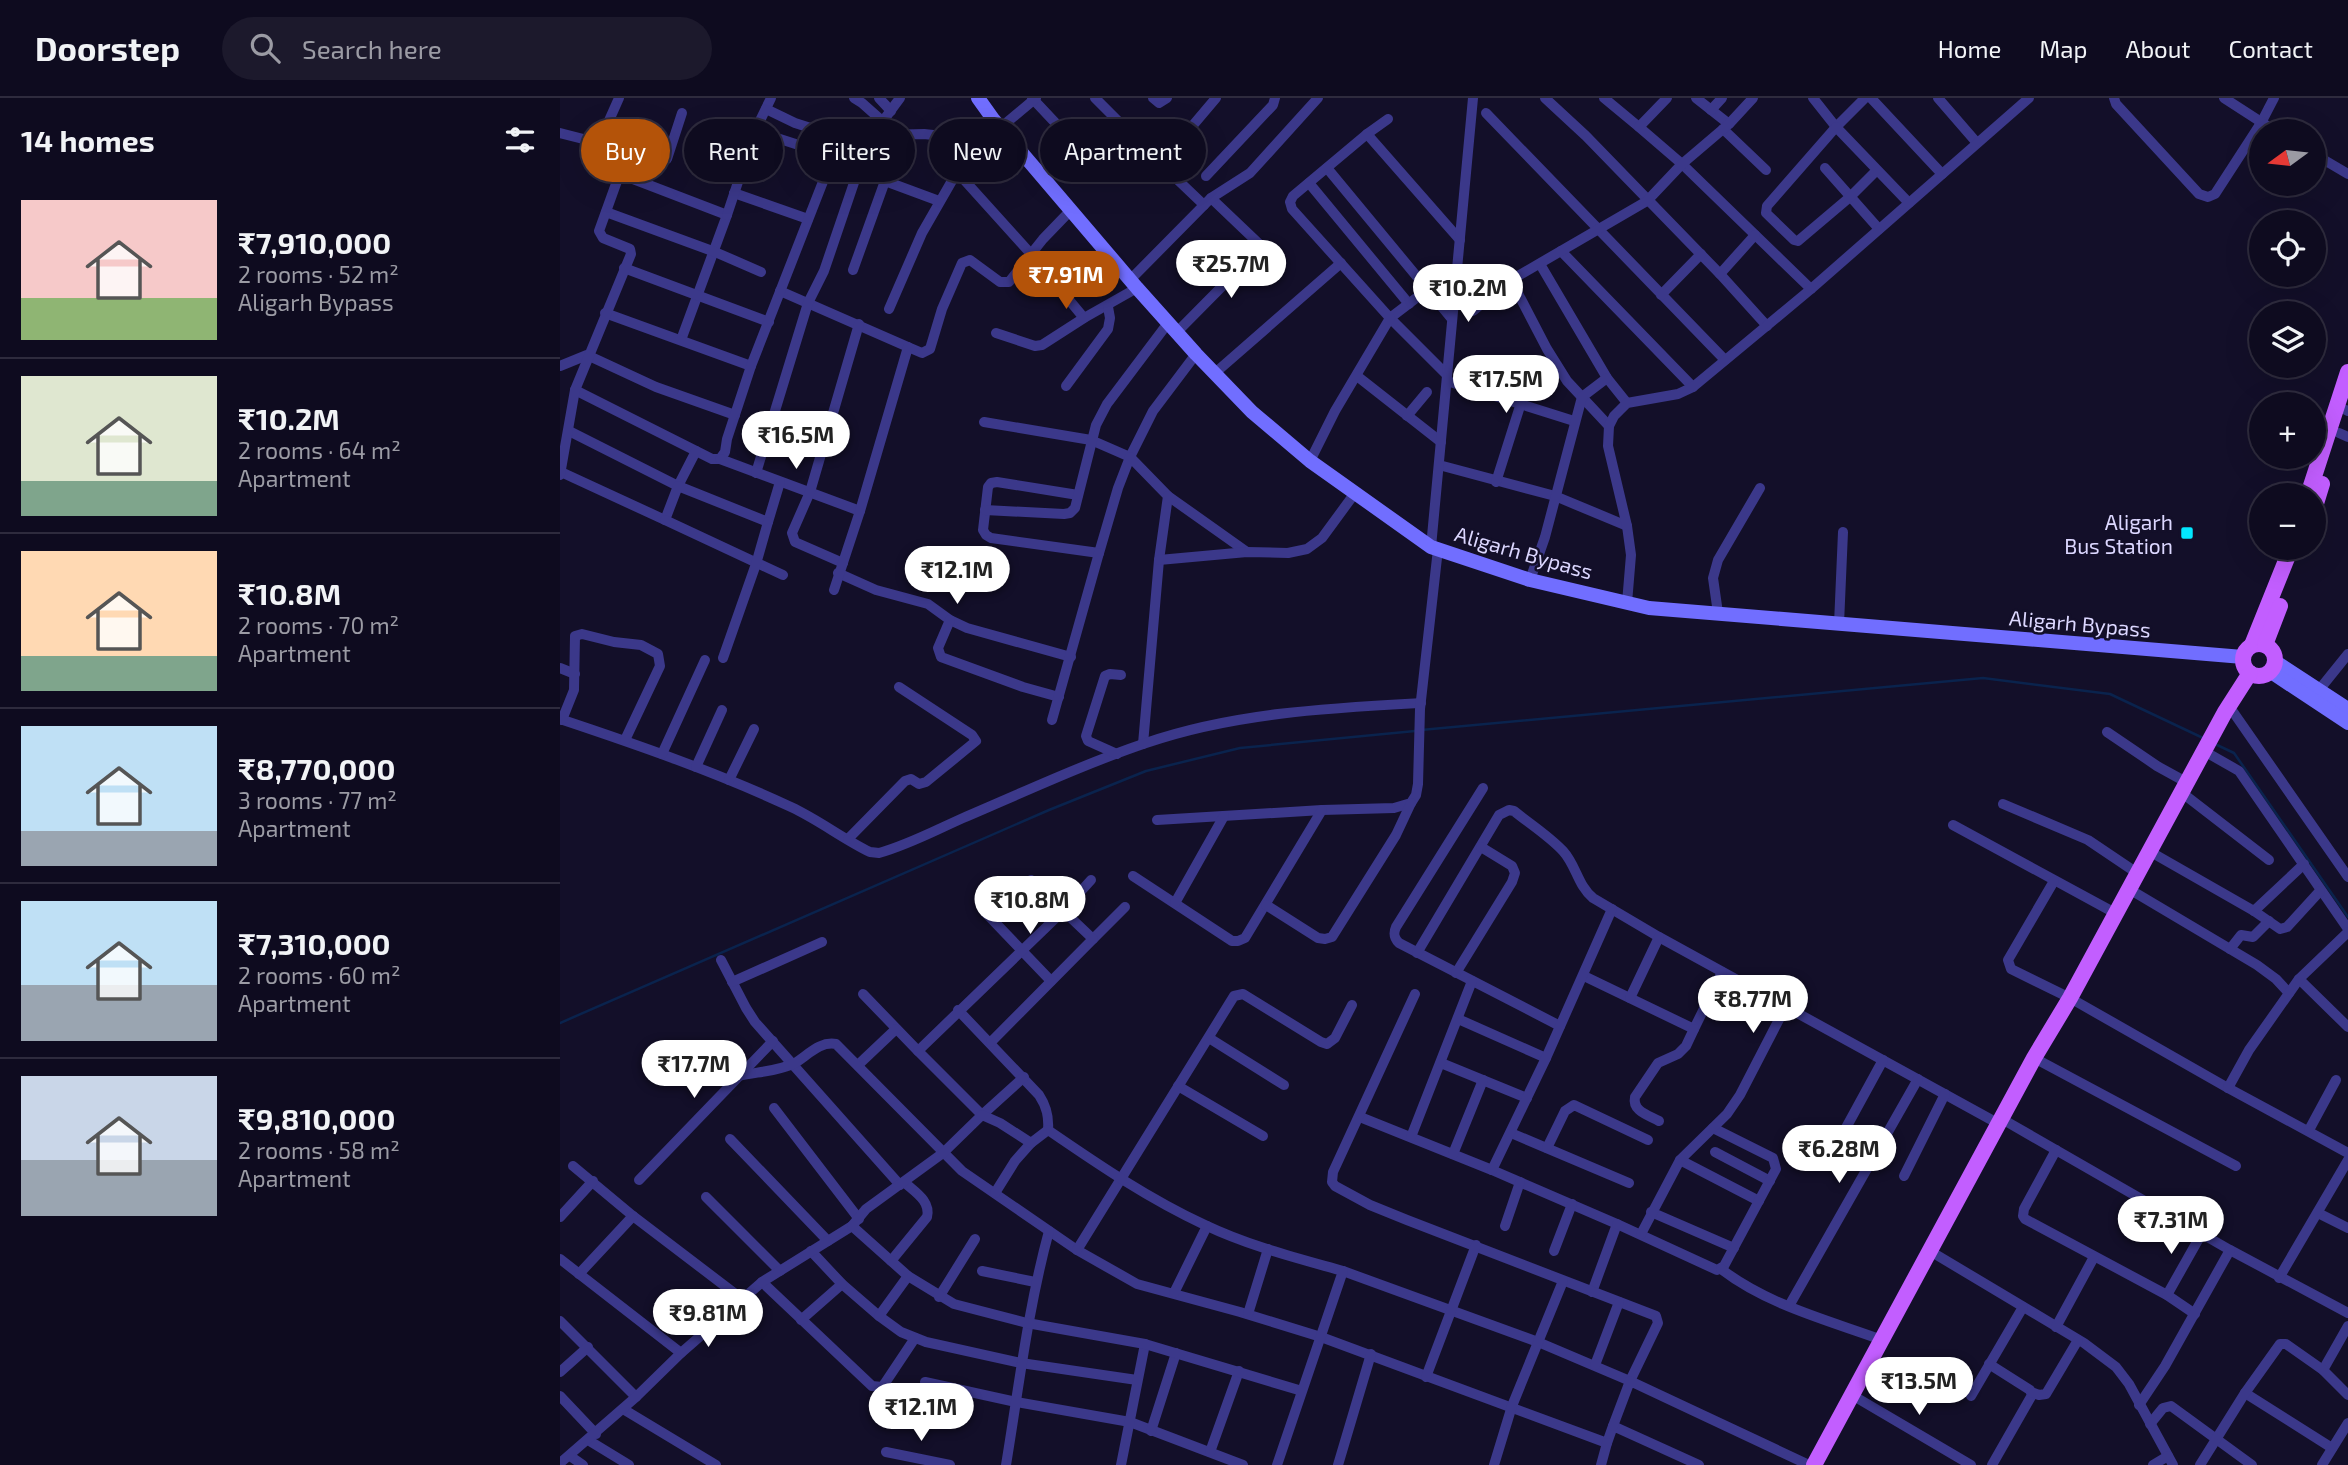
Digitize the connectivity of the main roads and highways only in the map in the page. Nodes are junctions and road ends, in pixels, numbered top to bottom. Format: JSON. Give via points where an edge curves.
{"nodes":[{"id":1,"x":978,"y":98,"type":"edge"},
{"id":2,"x":2348,"y":372,"type":"edge"},
{"id":3,"x":2347,"y":409,"type":"edge"},
{"id":4,"x":2344,"y":435,"type":"edge"},
{"id":5,"x":2312,"y":483,"type":"edge"},
{"id":6,"x":2325,"y":483,"type":"edge"},
{"id":7,"x":2286,"y":560,"type":"edge"},
{"id":8,"x":2295,"y":560,"type":"edge"},
{"id":9,"x":2253,"y":649,"type":"junction"},
{"id":10,"x":2274,"y":667,"type":"junction"},
{"id":11,"x":2250,"y":673,"type":"junction"},
{"id":12,"x":2348,"y":709,"type":"edge"},
{"id":13,"x":2348,"y":723,"type":"edge"},
{"id":14,"x":1811,"y":1465,"type":"edge"}],
"edges":[{"from":1,"to":9,"type":"main road","name":"Aligarh Bypass","via":[[1070,211],[1252,412],[1310,461],[1435,548],[1530,580],[1649,608]]},
{"from":2,"to":5,"type":"main road"},
{"from":3,"to":4,"type":"main road"},
{"from":4,"to":6,"type":"main road"},
{"from":7,"to":9,"type":"main road"},
{"from":8,"to":9,"type":"main road"},
{"from":9,"to":10,"type":"main road","via":[[2273,652]]},
{"from":9,"to":11,"type":"main road","via":[[2244,666]]},
{"from":10,"to":11,"type":"main road","via":[[2258,677]]},
{"from":10,"to":12,"type":"main road"},
{"from":10,"to":13,"type":"main road"},
{"from":11,"to":14,"type":"main road"}]}
